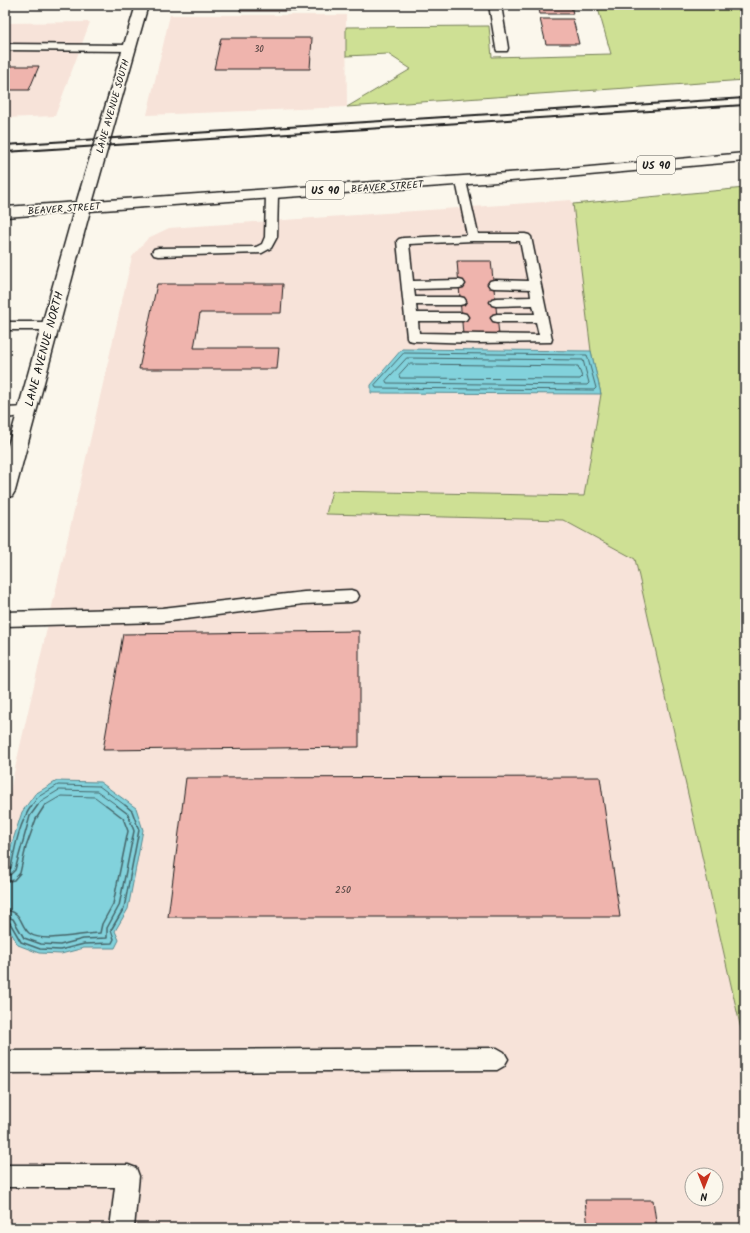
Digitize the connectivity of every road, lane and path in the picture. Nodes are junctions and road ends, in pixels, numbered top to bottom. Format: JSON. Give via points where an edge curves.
{"nodes":[{"id":1,"x":142,"y":5,"type":"edge"},
{"id":2,"x":495,"y":5,"type":"edge"},
{"id":3,"x":5,"y":47,"type":"edge"},
{"id":4,"x":129,"y":48,"type":"junction"},
{"id":5,"x":502,"y":48,"type":"dead end"},
{"id":6,"x":745,"y":157,"type":"edge"},
{"id":7,"x":461,"y":181,"type":"junction"},
{"id":8,"x":272,"y":194,"type":"junction"},
{"id":9,"x":83,"y":207,"type":"junction"},
{"id":10,"x":5,"y":212,"type":"edge"},
{"id":11,"x":473,"y":238,"type":"junction"},
{"id":12,"x":158,"y":252,"type":"dead end"},
{"id":13,"x":459,"y":284,"type":"dead end"},
{"id":14,"x":494,"y":284,"type":"dead end"},
{"id":15,"x":408,"y":285,"type":"junction"},
{"id":16,"x":535,"y":285,"type":"junction"},
{"id":17,"x":410,"y":301,"type":"junction"},
{"id":18,"x":460,"y":301,"type":"dead end"},
{"id":19,"x":538,"y":301,"type":"junction"},
{"id":20,"x":496,"y":302,"type":"dead end"},
{"id":21,"x":411,"y":317,"type":"junction"},
{"id":22,"x":462,"y":317,"type":"dead end"},
{"id":23,"x":497,"y":318,"type":"dead end"},
{"id":24,"x":542,"y":318,"type":"junction"},
{"id":25,"x":5,"y":326,"type":"edge"},
{"id":26,"x":51,"y":326,"type":"junction"},
{"id":27,"x":27,"y":412,"type":"junction"},
{"id":28,"x":5,"y":413,"type":"edge"},
{"id":29,"x":5,"y":491,"type":"edge"},
{"id":30,"x":351,"y":596,"type":"dead end"},
{"id":31,"x":5,"y":620,"type":"edge"},
{"id":32,"x":497,"y":1059,"type":"dead end"},
{"id":33,"x":5,"y":1062,"type":"edge"},
{"id":34,"x":5,"y":1176,"type":"edge"},
{"id":35,"x":122,"y":1228,"type":"edge"}],
"edges":[{"from":1,"to":4,"type":"main road","name":"LANE AVENUE SOUTH"},
{"from":2,"to":5,"type":"main road"},
{"from":3,"to":4,"type":"lane"},
{"from":4,"to":9,"type":"main road","name":"LANE AVENUE SOUTH"},
{"from":6,"to":7,"type":"main road","name":"BEAVER STREET","number":"US 90"},
{"from":7,"to":8,"type":"main road","name":"BEAVER STREET","number":"US 90"},
{"from":7,"to":11,"type":"lane"},
{"from":8,"to":9,"type":"main road","name":"BEAVER STREET","number":"US 90"},
{"from":8,"to":12,"type":"lane","via":[[271,237],[267,246],[258,252]]},
{"from":9,"to":10,"type":"main road","name":"BEAVER STREET","number":"US 90"},
{"from":9,"to":26,"type":"main road","name":"LANE AVENUE NORTH"},
{"from":11,"to":15,"type":"lane","via":[[403,241]]},
{"from":11,"to":16,"type":"lane","via":[[525,237]]},
{"from":13,"to":15,"type":"lane"},
{"from":14,"to":16,"type":"lane"},
{"from":15,"to":17,"type":"lane"},
{"from":16,"to":19,"type":"lane"},
{"from":17,"to":18,"type":"lane"},
{"from":17,"to":21,"type":"lane"},
{"from":19,"to":20,"type":"lane"},
{"from":19,"to":24,"type":"lane"},
{"from":21,"to":22,"type":"lane"},
{"from":21,"to":24,"type":"lane","via":[[414,337],[476,339],[546,339]]},
{"from":23,"to":24,"type":"lane"},
{"from":25,"to":26,"type":"lane"},
{"from":26,"to":27,"type":"main road","name":"LANE AVENUE NORTH"},
{"from":27,"to":28,"type":"lane"},
{"from":27,"to":29,"type":"main road","name":"LANE AVENUE NORTH"},
{"from":30,"to":31,"type":"lane","via":[[304,598],[162,615]]},
{"from":32,"to":33,"type":"lane"},
{"from":34,"to":35,"type":"lane","via":[[128,1176]]}]}
